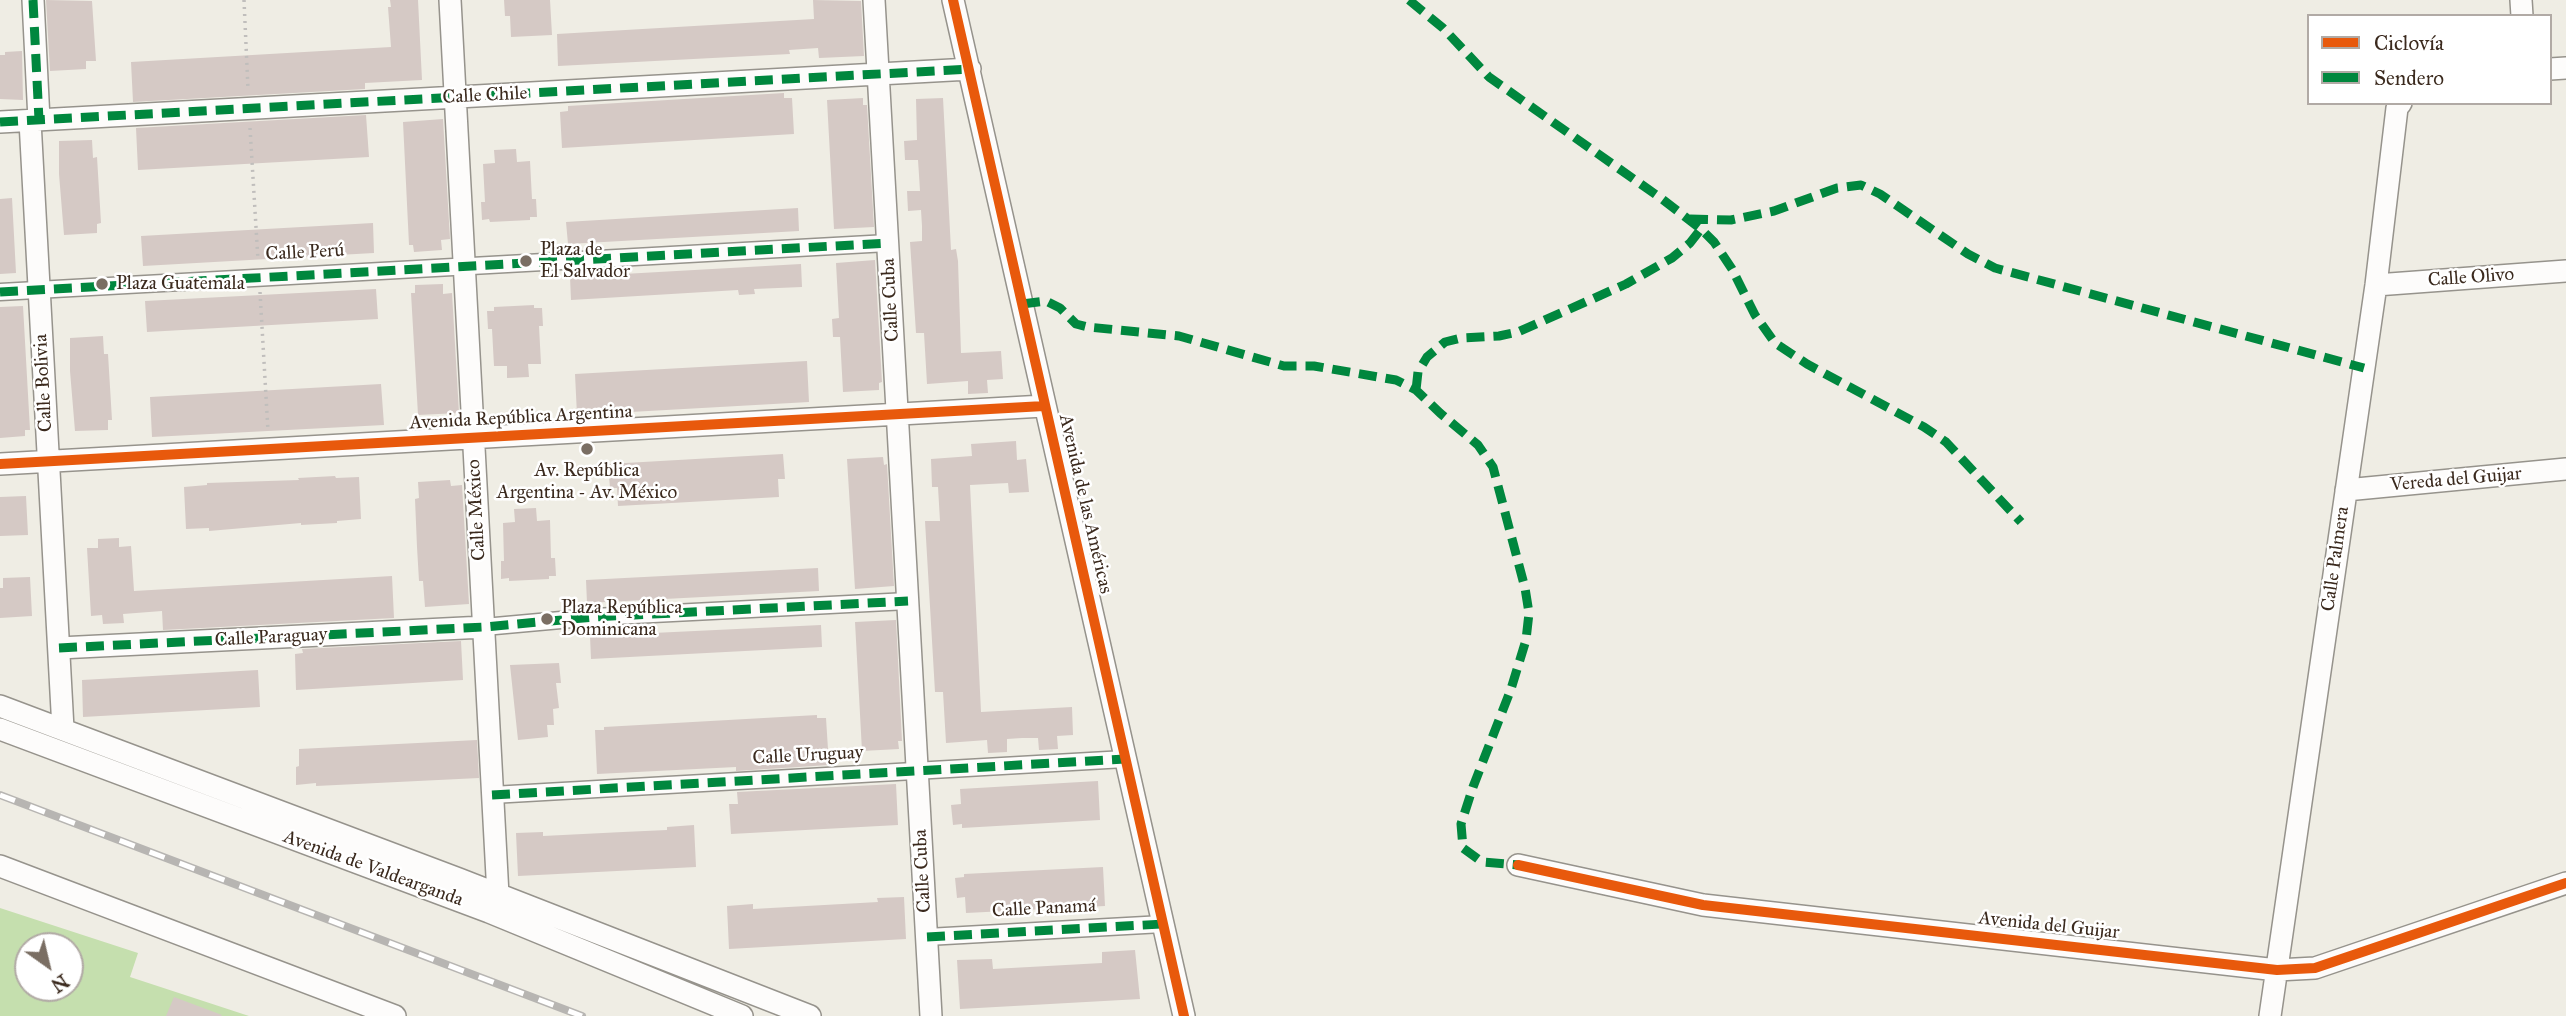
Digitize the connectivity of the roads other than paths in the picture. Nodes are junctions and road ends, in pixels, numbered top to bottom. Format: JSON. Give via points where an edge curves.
{"nodes":[{"id":1,"x":33,"y":0,"type":"edge"},
{"id":2,"x":450,"y":0,"type":"edge"},
{"id":3,"x":874,"y":0,"type":"edge"},
{"id":4,"x":953,"y":0,"type":"edge"},
{"id":5,"x":970,"y":69,"type":"junction"},
{"id":6,"x":878,"y":74,"type":"junction"},
{"id":7,"x":455,"y":97,"type":"junction"},
{"id":8,"x":2399,"y":105,"type":"edge"},
{"id":9,"x":34,"y":120,"type":"junction"},
{"id":10,"x":0,"y":122,"type":"edge"},
{"id":11,"x":888,"y":243,"type":"junction"},
{"id":12,"x":464,"y":265,"type":"junction"},
{"id":13,"x":2566,"y":271,"type":"edge"},
{"id":14,"x":2376,"y":285,"type":"junction"},
{"id":15,"x":39,"y":289,"type":"junction"},
{"id":16,"x":0,"y":292,"type":"edge"},
{"id":17,"x":1044,"y":406,"type":"junction"},
{"id":18,"x":898,"y":414,"type":"junction"},
{"id":19,"x":473,"y":438,"type":"junction"},
{"id":20,"x":48,"y":462,"type":"junction"},
{"id":21,"x":0,"y":464,"type":"edge"},
{"id":22,"x":2566,"y":470,"type":"edge"},
{"id":23,"x":2346,"y":490,"type":"junction"},
{"id":24,"x":908,"y":601,"type":"junction"},
{"id":25,"x":484,"y":627,"type":"junction"},
{"id":26,"x":59,"y":648,"type":"junction"},
{"id":27,"x":0,"y":706,"type":"edge"},
{"id":28,"x":0,"y":729,"type":"edge"},
{"id":29,"x":63,"y":729,"type":"junction"},
{"id":30,"x":1125,"y":759,"type":"junction"},
{"id":31,"x":918,"y":771,"type":"junction"},
{"id":32,"x":492,"y":795,"type":"junction"},
{"id":33,"x":1518,"y":865,"type":"dead end"},
{"id":34,"x":0,"y":866,"type":"edge"},
{"id":35,"x":2566,"y":883,"type":"edge"},
{"id":36,"x":498,"y":895,"type":"junction"},
{"id":37,"x":1163,"y":924,"type":"junction"},
{"id":38,"x":927,"y":937,"type":"junction"},
{"id":39,"x":2277,"y":970,"type":"junction"},
{"id":40,"x":395,"y":1016,"type":"edge"},
{"id":41,"x":742,"y":1016,"type":"edge"},
{"id":42,"x":810,"y":1016,"type":"edge"},
{"id":43,"x":931,"y":1016,"type":"edge"},
{"id":44,"x":1184,"y":1016,"type":"edge"},
{"id":45,"x":2270,"y":1016,"type":"edge"}],
"edges":[{"from":1,"to":9,"type":"street","name":"Calle Bolivia"},
{"from":2,"to":7,"type":"street","name":"Calle México"},
{"from":3,"to":6,"type":"street","name":"Calle Cuba"},
{"from":4,"to":5,"type":"street","name":"Avenida de las Américas"},
{"from":5,"to":6,"type":"street","name":"Calle Chile"},
{"from":5,"to":17,"type":"street","name":"Avenida de las Américas"},
{"from":6,"to":7,"type":"street","name":"Calle Chile"},
{"from":6,"to":11,"type":"street","name":"Calle Cuba"},
{"from":7,"to":9,"type":"street","name":"Calle Chile"},
{"from":7,"to":12,"type":"street","name":"Calle México"},
{"from":8,"to":14,"type":"street","name":"Calle Palmera"},
{"from":9,"to":10,"type":"street","name":"Calle Chile"},
{"from":9,"to":15,"type":"street","name":"Calle Bolivia"},
{"from":11,"to":12,"type":"street"},
{"from":11,"to":18,"type":"street","name":"Calle Cuba"},
{"from":12,"to":15,"type":"street","name":"Calle Perú"},
{"from":12,"to":19,"type":"street","name":"Calle México"},
{"from":13,"to":14,"type":"street","name":"Calle Olivo"},
{"from":14,"to":23,"type":"street","name":"Calle Palmera"},
{"from":15,"to":16,"type":"street"},
{"from":15,"to":20,"type":"street","name":"Calle Bolivia"},
{"from":17,"to":18,"type":"street","name":"Avenida República Argentina"},
{"from":17,"to":30,"type":"street","name":"Avenida de las Américas"},
{"from":18,"to":19,"type":"street","name":"Avenida República Argentina"},
{"from":18,"to":24,"type":"street","name":"Calle Cuba"},
{"from":19,"to":20,"type":"street","name":"Avenida República Argentina"},
{"from":19,"to":25,"type":"street","name":"Calle México"},
{"from":20,"to":21,"type":"street","name":"Avenida República Argentina"},
{"from":20,"to":26,"type":"street","name":"Calle Bolivia"},
{"from":22,"to":23,"type":"street","name":"Vereda del Guijar"},
{"from":23,"to":39,"type":"street","name":"Calle Palmera"},
{"from":24,"to":25,"type":"street"},
{"from":24,"to":31,"type":"street","name":"Calle Cuba"},
{"from":25,"to":26,"type":"street","name":"Calle Paraguay"},
{"from":25,"to":32,"type":"street","name":"Calle México"},
{"from":26,"to":29,"type":"street","name":"Calle Bolivia"},
{"from":27,"to":29,"type":"street"},
{"from":28,"to":41,"type":"street","name":"Avenida de Valdearganda","via":[[489,912]]},
{"from":29,"to":36,"type":"street"},
{"from":30,"to":31,"type":"street","name":"Calle Uruguay"},
{"from":30,"to":37,"type":"street","name":"Avenida de las Américas"},
{"from":31,"to":32,"type":"street","name":"Calle Uruguay"},
{"from":31,"to":38,"type":"street","name":"Calle Cuba"},
{"from":32,"to":36,"type":"street","name":"Calle México"},
{"from":33,"to":39,"type":"street","name":"Avenida del Guijar","via":[[1703,905]]},
{"from":34,"to":40,"type":"street"},
{"from":35,"to":39,"type":"street","name":"Avenida del Guijar","via":[[2315,968]]},
{"from":36,"to":42,"type":"street"},
{"from":37,"to":38,"type":"street","name":"Calle Panamá"},
{"from":37,"to":44,"type":"street","name":"Avenida de las Américas"},
{"from":38,"to":43,"type":"street","name":"Calle Cuba"},
{"from":39,"to":45,"type":"street","name":"Calle Palmera"}]}
